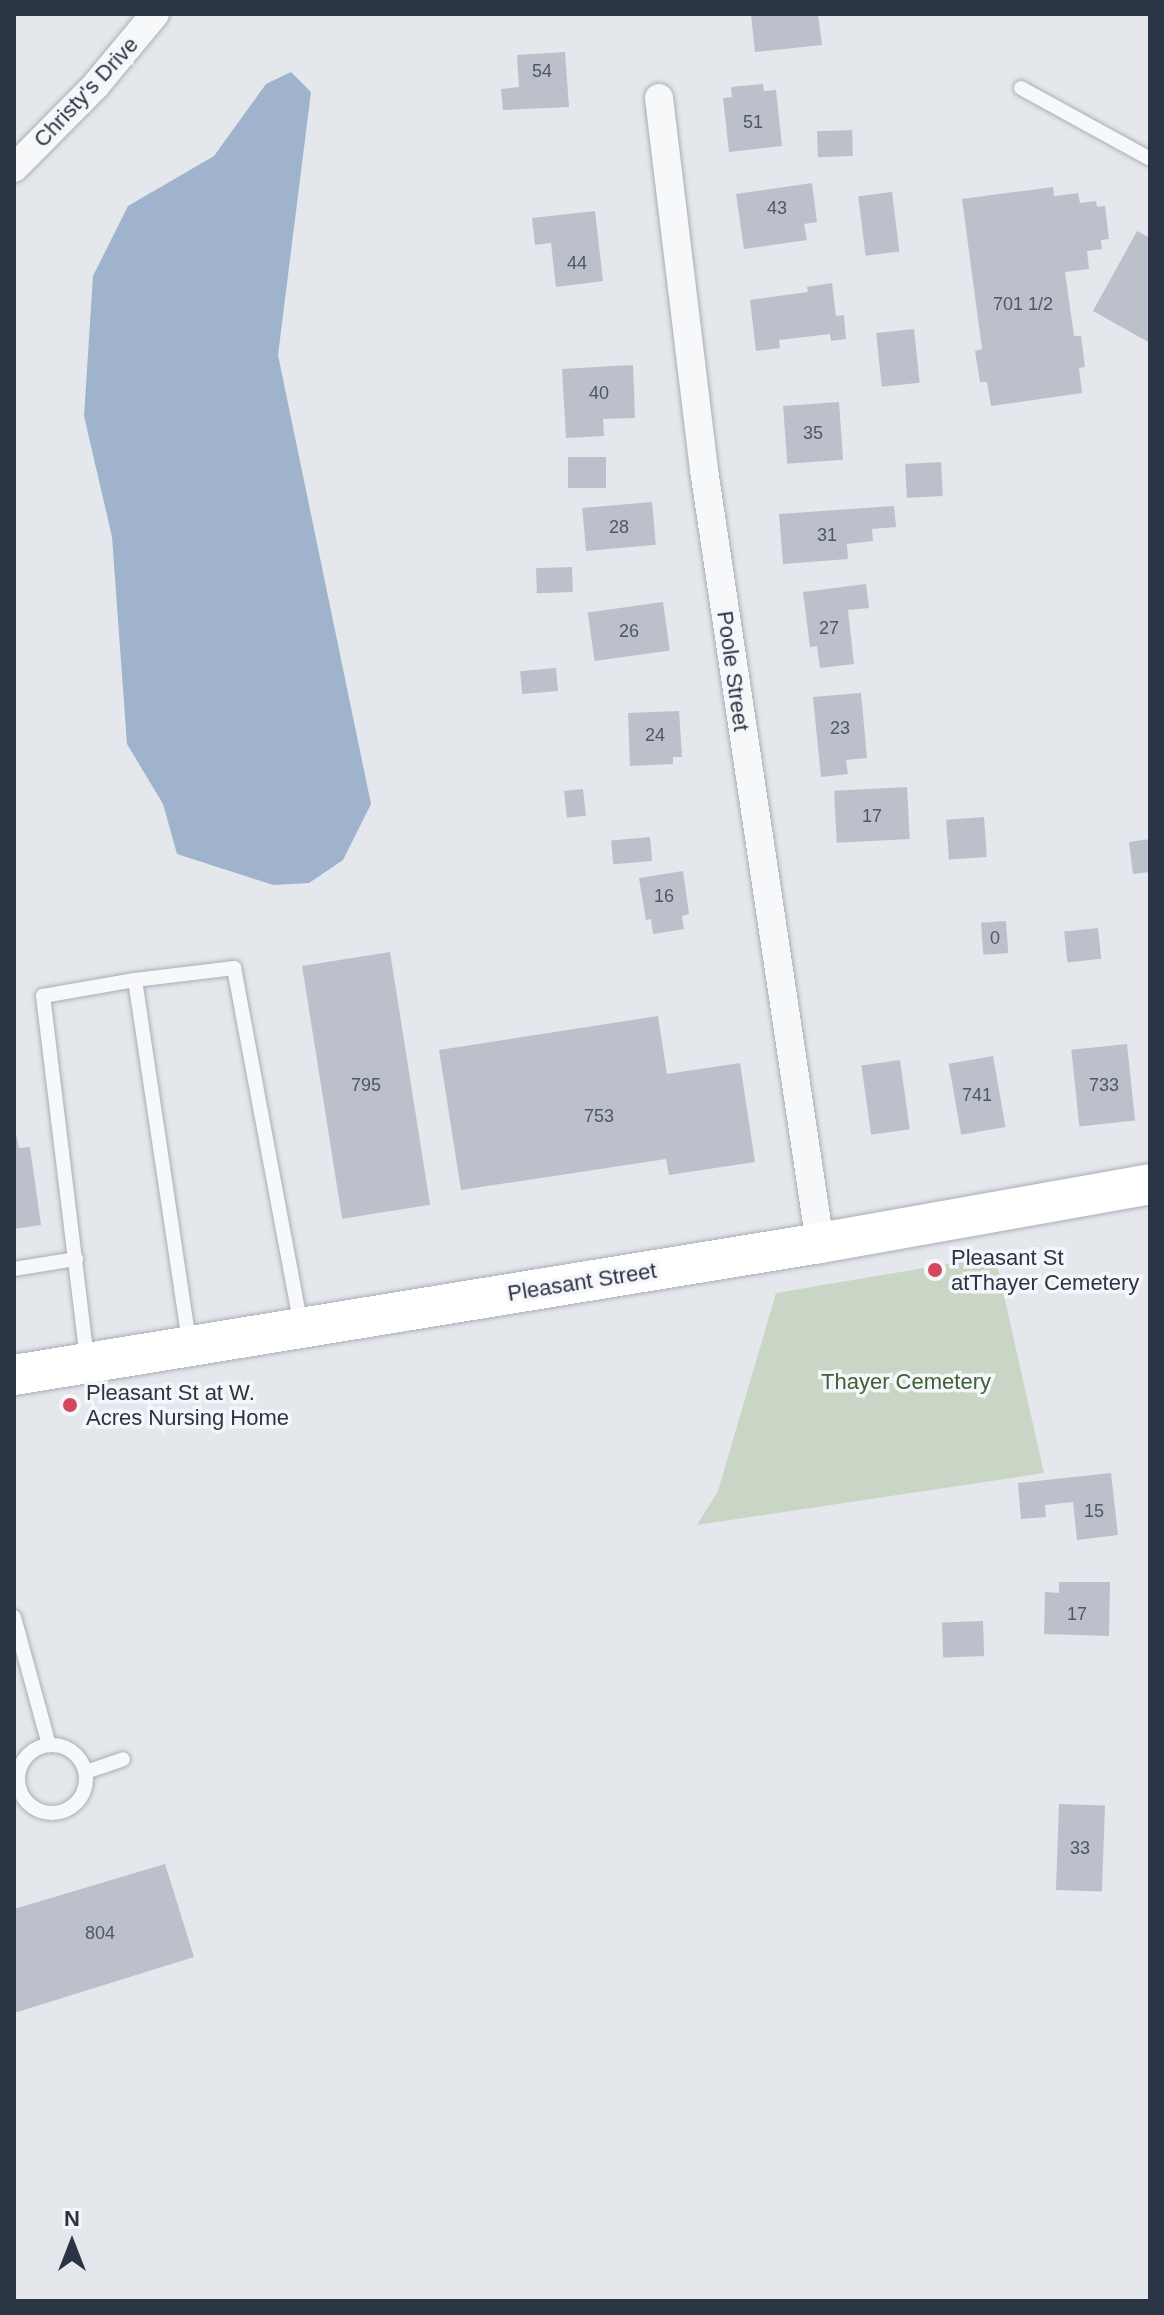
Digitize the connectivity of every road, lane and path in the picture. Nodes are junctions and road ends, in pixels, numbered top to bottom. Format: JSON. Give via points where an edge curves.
{"nodes":[{"id":1,"x":155,"y":14,"type":"edge"},
{"id":2,"x":1021,"y":88,"type":"dead end"},
{"id":3,"x":659,"y":98,"type":"dead end"},
{"id":4,"x":1150,"y":159,"type":"edge"},
{"id":5,"x":14,"y":168,"type":"edge"},
{"id":6,"x":135,"y":980,"type":"junction"},
{"id":7,"x":1149,"y":1187,"type":"edge"},
{"id":8,"x":820,"y":1243,"type":"junction"},
{"id":9,"x":76,"y":1259,"type":"junction"},
{"id":10,"x":14,"y":1269,"type":"edge"},
{"id":11,"x":301,"y":1328,"type":"junction"},
{"id":12,"x":190,"y":1346,"type":"junction"},
{"id":13,"x":88,"y":1363,"type":"junction"},
{"id":14,"x":14,"y":1375,"type":"edge"},
{"id":15,"x":14,"y":1617,"type":"edge"},
{"id":16,"x":49,"y":1745,"type":"junction"},
{"id":17,"x":123,"y":1759,"type":"dead end"},
{"id":18,"x":86,"y":1772,"type":"junction"}],
"edges":[{"from":1,"to":5,"type":"street","name":"Christy's Drive","via":[[96,85]]},
{"from":2,"to":4,"type":"lane"},
{"from":3,"to":8,"type":"street","name":"Poole Street","via":[[705,484]]},
{"from":6,"to":9,"type":"lane","via":[[43,996]]},
{"from":6,"to":11,"type":"lane","via":[[234,968]]},
{"from":6,"to":12,"type":"lane"},
{"from":7,"to":8,"type":"main road","name":"Pleasant Street"},
{"from":8,"to":11,"type":"main road","name":"Pleasant Street"},
{"from":9,"to":10,"type":"lane"},
{"from":9,"to":13,"type":"lane"},
{"from":11,"to":12,"type":"main road","name":"Pleasant Street"},
{"from":12,"to":13,"type":"main road","name":"Pleasant Street"},
{"from":13,"to":14,"type":"main road","name":"Pleasant Street"},
{"from":15,"to":16,"type":"lane"},
{"from":16,"to":18,"type":"lane","via":[[66,1747]]},
{"from":16,"to":18,"type":"lane","via":[[28,1756],[18,1778],[21,1793],[32,1806],[47,1813],[77,1803]]},
{"from":17,"to":18,"type":"lane"}]}
